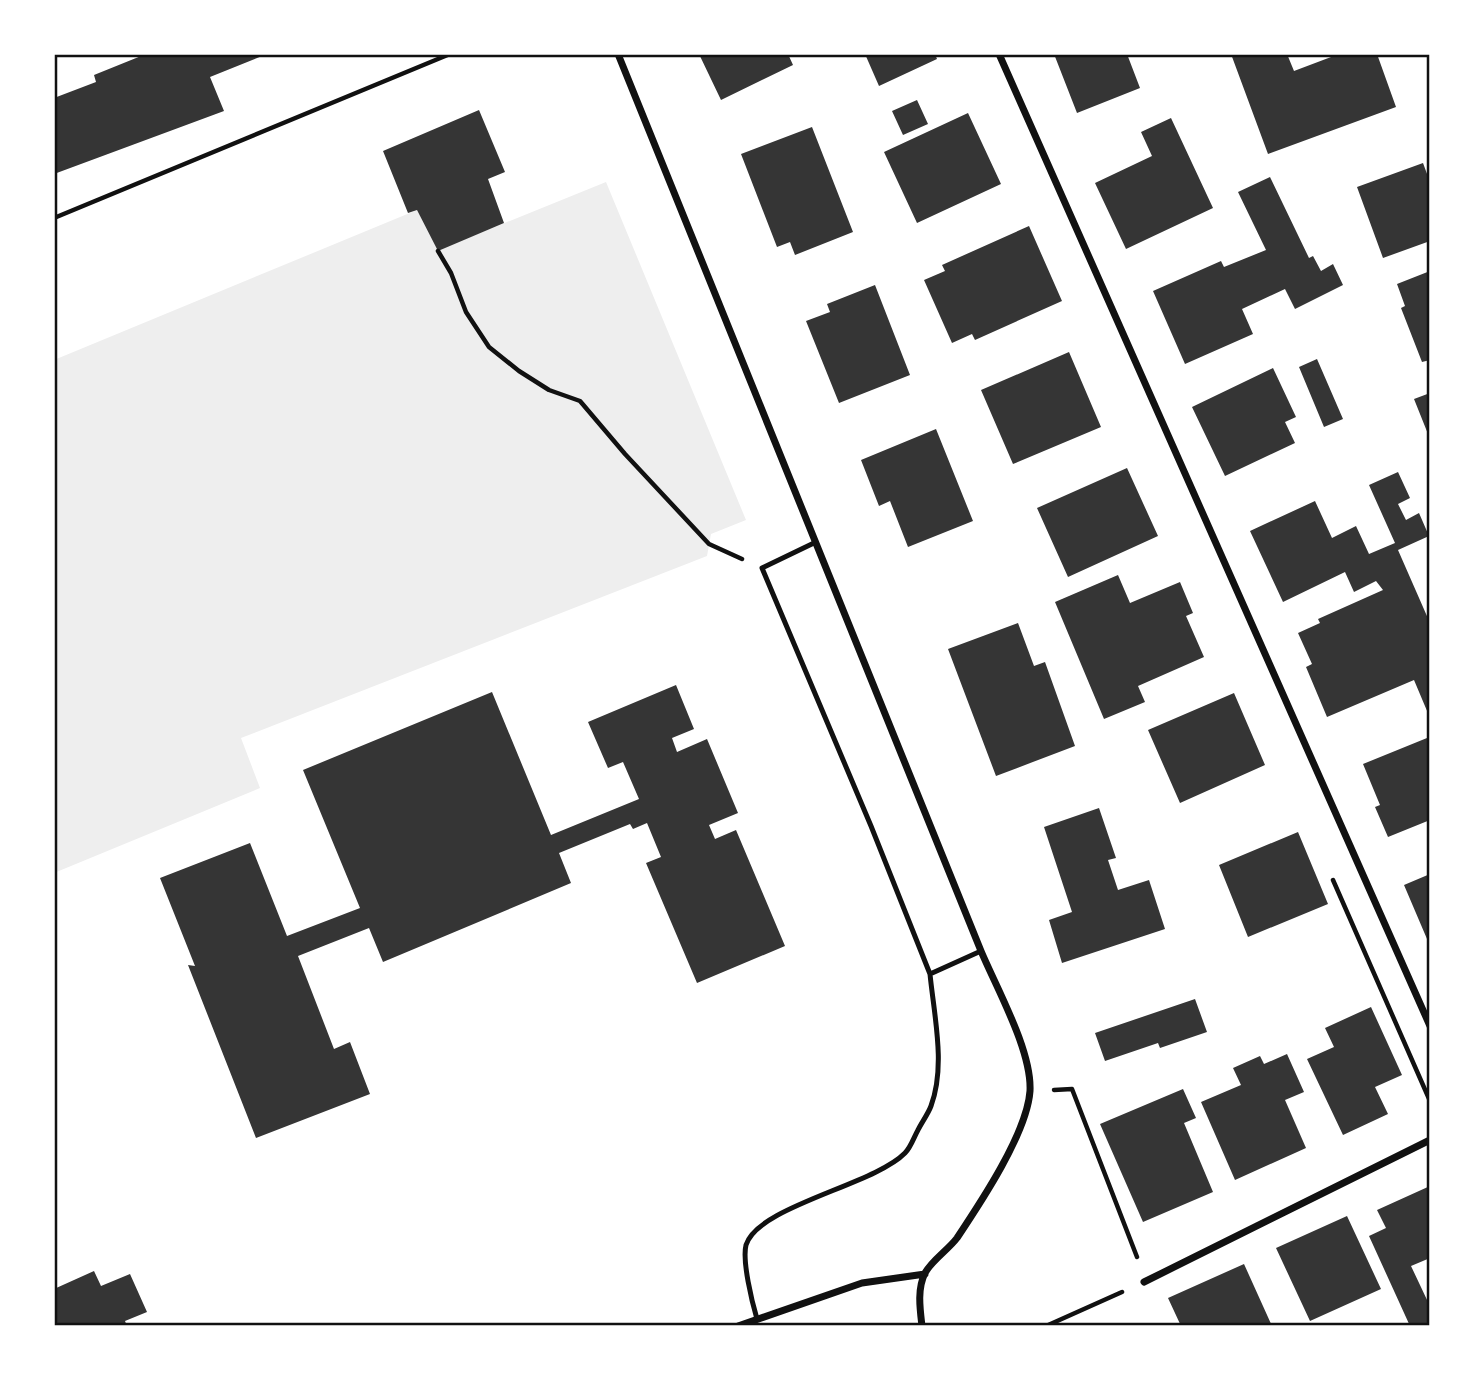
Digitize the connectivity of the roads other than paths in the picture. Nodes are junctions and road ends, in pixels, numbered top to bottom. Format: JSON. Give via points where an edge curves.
{"nodes":[{"id":1,"x":618,"y":54,"type":"edge"},
{"id":2,"x":999,"y":54,"type":"edge"},
{"id":3,"x":817,"y":542,"type":"junction"},
{"id":4,"x":981,"y":951,"type":"junction"},
{"id":5,"x":930,"y":974,"type":"junction"},
{"id":6,"x":1430,"y":1026,"type":"edge"},
{"id":7,"x":1430,"y":1140,"type":"edge"},
{"id":8,"x":925,"y":1274,"type":"junction"},
{"id":9,"x":1144,"y":1282,"type":"road end"},
{"id":10,"x":757,"y":1319,"type":"junction"},
{"id":11,"x":738,"y":1326,"type":"edge"},
{"id":12,"x":922,"y":1326,"type":"edge"}],
"edges":[{"from":1,"to":3,"type":"street"},
{"from":2,"to":6,"type":"street"},
{"from":3,"to":4,"type":"street"},
{"from":3,"to":5,"type":"lane","via":[[762,568]]},
{"from":4,"to":5,"type":"lane"},
{"from":4,"to":8,"type":"street","via":[[1027,1057],[1030,1091],[1021,1127],[989,1186],[955,1240]]},
{"from":5,"to":10,"type":"lane","via":[[937,1079],[931,1106],[906,1152],[888,1165],[782,1211],[755,1233],[746,1245],[748,1288]]},
{"from":7,"to":9,"type":"street"},
{"from":8,"to":10,"type":"street","via":[[862,1283]]},
{"from":8,"to":12,"type":"street","via":[[919,1303]]},
{"from":10,"to":11,"type":"street"}]}
